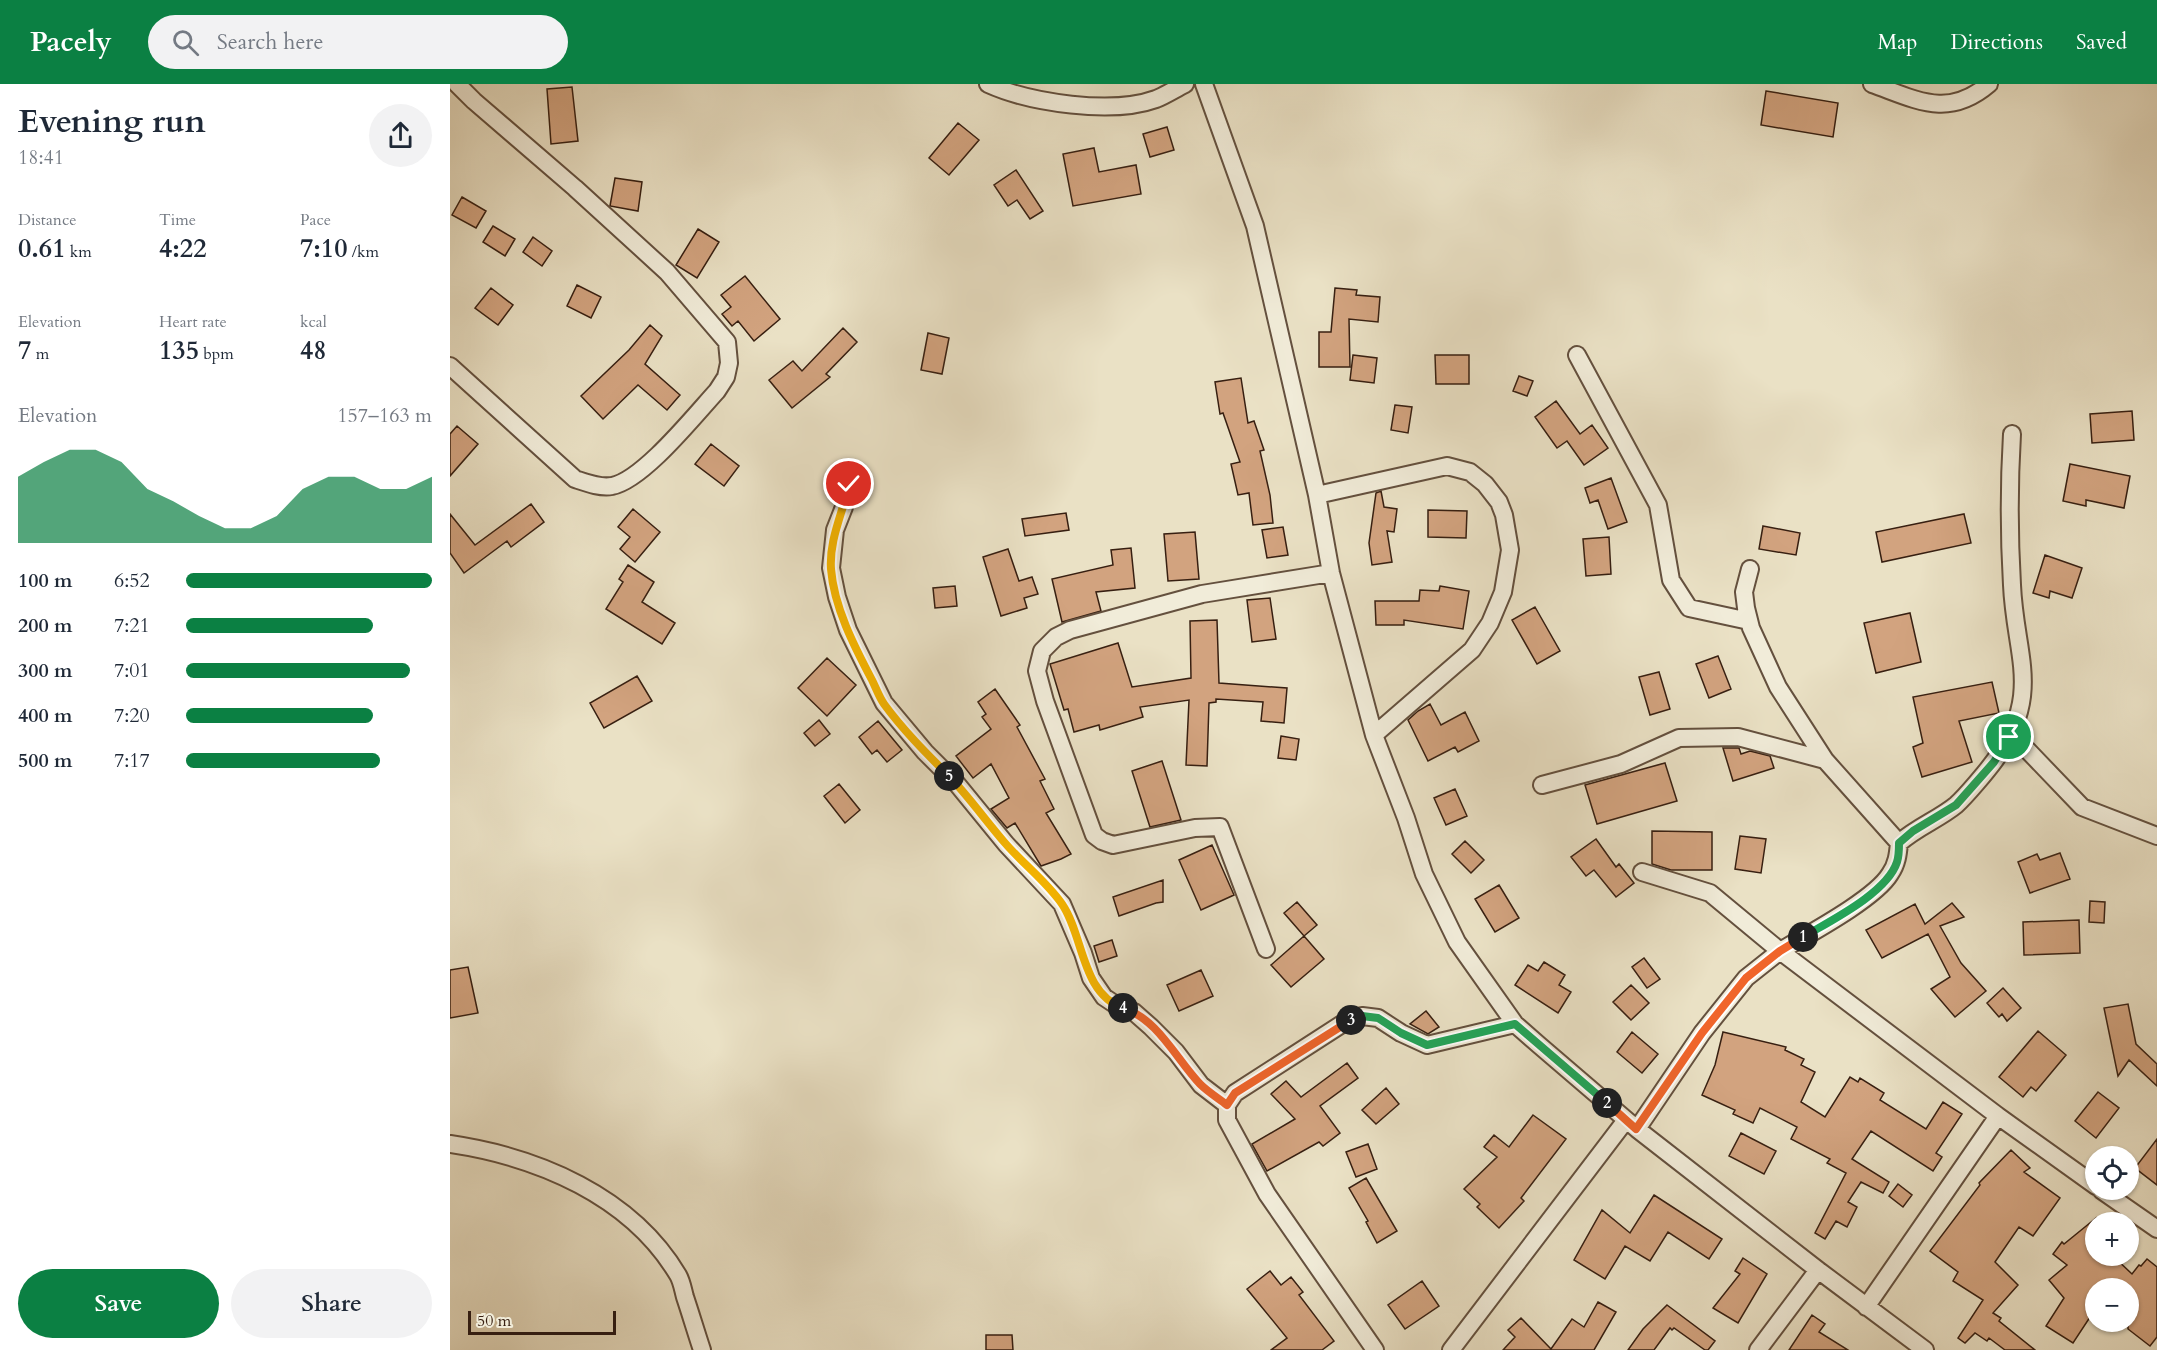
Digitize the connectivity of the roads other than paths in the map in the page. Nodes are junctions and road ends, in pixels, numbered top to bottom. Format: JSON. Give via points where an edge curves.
{"nodes":[{"id":1,"x":458,"y":84,"type":"edge"},
{"id":2,"x":988,"y":84,"type":"edge"},
{"id":3,"x":1185,"y":84,"type":"edge"},
{"id":4,"x":1204,"y":84,"type":"edge"},
{"id":5,"x":1872,"y":84,"type":"edge"},
{"id":6,"x":1989,"y":84,"type":"edge"},
{"id":7,"x":1578,"y":355,"type":"dead end"},
{"id":8,"x":450,"y":366,"type":"edge"},
{"id":9,"x":2012,"y":434,"type":"dead end"},
{"id":10,"x":849,"y":484,"type":"dead end"},
{"id":11,"x":1317,"y":495,"type":"junction"},
{"id":12,"x":1750,"y":569,"type":"dead end"},
{"id":13,"x":1331,"y":573,"type":"junction"},
{"id":14,"x":1749,"y":621,"type":"junction"},
{"id":15,"x":2011,"y":733,"type":"junction"},
{"id":16,"x":1374,"y":735,"type":"junction"},
{"id":17,"x":1825,"y":760,"type":"junction"},
{"id":18,"x":1542,"y":785,"type":"dead end"},
{"id":19,"x":2157,"y":836,"type":"edge"},
{"id":20,"x":1899,"y":843,"type":"junction"},
{"id":21,"x":1642,"y":872,"type":"dead end"},
{"id":22,"x":1266,"y":949,"type":"dead end"},
{"id":23,"x":1780,"y":951,"type":"junction"},
{"id":24,"x":1515,"y":1024,"type":"junction"},
{"id":25,"x":1227,"y":1105,"type":"junction"},
{"id":26,"x":1998,"y":1116,"type":"junction"},
{"id":27,"x":1631,"y":1124,"type":"junction"},
{"id":28,"x":450,"y":1144,"type":"edge"},
{"id":29,"x":2085,"y":1178,"type":"edge"},
{"id":30,"x":2115,"y":1200,"type":"edge"},
{"id":31,"x":2157,"y":1230,"type":"edge"},
{"id":32,"x":1818,"y":1270,"type":"junction"},
{"id":33,"x":1866,"y":1307,"type":"junction"},
{"id":34,"x":702,"y":1350,"type":"edge"},
{"id":35,"x":1375,"y":1350,"type":"edge"},
{"id":36,"x":1451,"y":1350,"type":"edge"},
{"id":37,"x":1758,"y":1350,"type":"edge"},
{"id":38,"x":1925,"y":1350,"type":"edge"}],
"edges":[{"from":1,"to":8,"type":"street","via":[[667,272],[727,342],[729,363],[717,391],[642,471],[610,486],[575,479]]},
{"from":2,"to":3,"type":"street","via":[[1005,92],[1093,107],[1155,99]]},
{"from":4,"to":11,"type":"street","via":[[1255,226]]},
{"from":5,"to":6,"type":"street","via":[[1927,104],[1949,104],[1975,96]]},
{"from":7,"to":14,"type":"street","via":[[1658,505],[1671,580],[1689,608]]},
{"from":9,"to":15,"type":"street","via":[[2012,587],[2024,673],[2021,708]]},
{"from":10,"to":25,"type":"street","via":[[834,530],[831,568],[848,630],[884,703],[1062,904],[1091,978],[1104,997],[1134,1012],[1176,1052],[1201,1085]]},
{"from":11,"to":13,"type":"street"},
{"from":11,"to":16,"type":"street","via":[[1447,466],[1470,472],[1485,484],[1504,515],[1510,550],[1503,592],[1490,622],[1472,650]]},
{"from":12,"to":14,"type":"street","via":[[1744,592]]},
{"from":13,"to":16,"type":"street"},
{"from":13,"to":22,"type":"street","via":[[1202,594],[1070,630],[1042,651],[1037,671],[1094,835],[1113,846],[1195,828],[1220,827]]},
{"from":14,"to":17,"type":"street","via":[[1778,687]]},
{"from":15,"to":19,"type":"street","via":[[2082,807]]},
{"from":15,"to":20,"type":"street","via":[[1994,762],[1956,805]]},
{"from":16,"to":24,"type":"street","via":[[1424,874],[1457,942]]},
{"from":17,"to":18,"type":"street","via":[[1738,737],[1679,738],[1621,764]]},
{"from":17,"to":20,"type":"street"},
{"from":20,"to":23,"type":"street","via":[[1897,861],[1889,876],[1872,892]]},
{"from":21,"to":23,"type":"street","via":[[1710,893]]},
{"from":23,"to":26,"type":"street"},
{"from":23,"to":27,"type":"street","via":[[1746,978]]},
{"from":24,"to":25,"type":"street","via":[[1427,1045],[1378,1018],[1362,1016],[1235,1093]]},
{"from":24,"to":27,"type":"street"},
{"from":25,"to":35,"type":"street","via":[[1227,1120],[1267,1194]]},
{"from":26,"to":29,"type":"street"},
{"from":26,"to":33,"type":"street"},
{"from":27,"to":32,"type":"street"},
{"from":27,"to":36,"type":"street"},
{"from":28,"to":34,"type":"street","via":[[547,1168],[601,1196],[644,1230],[679,1277]]},
{"from":30,"to":31,"type":"street"},
{"from":32,"to":33,"type":"street"},
{"from":32,"to":37,"type":"street"},
{"from":33,"to":38,"type":"street"}]}
